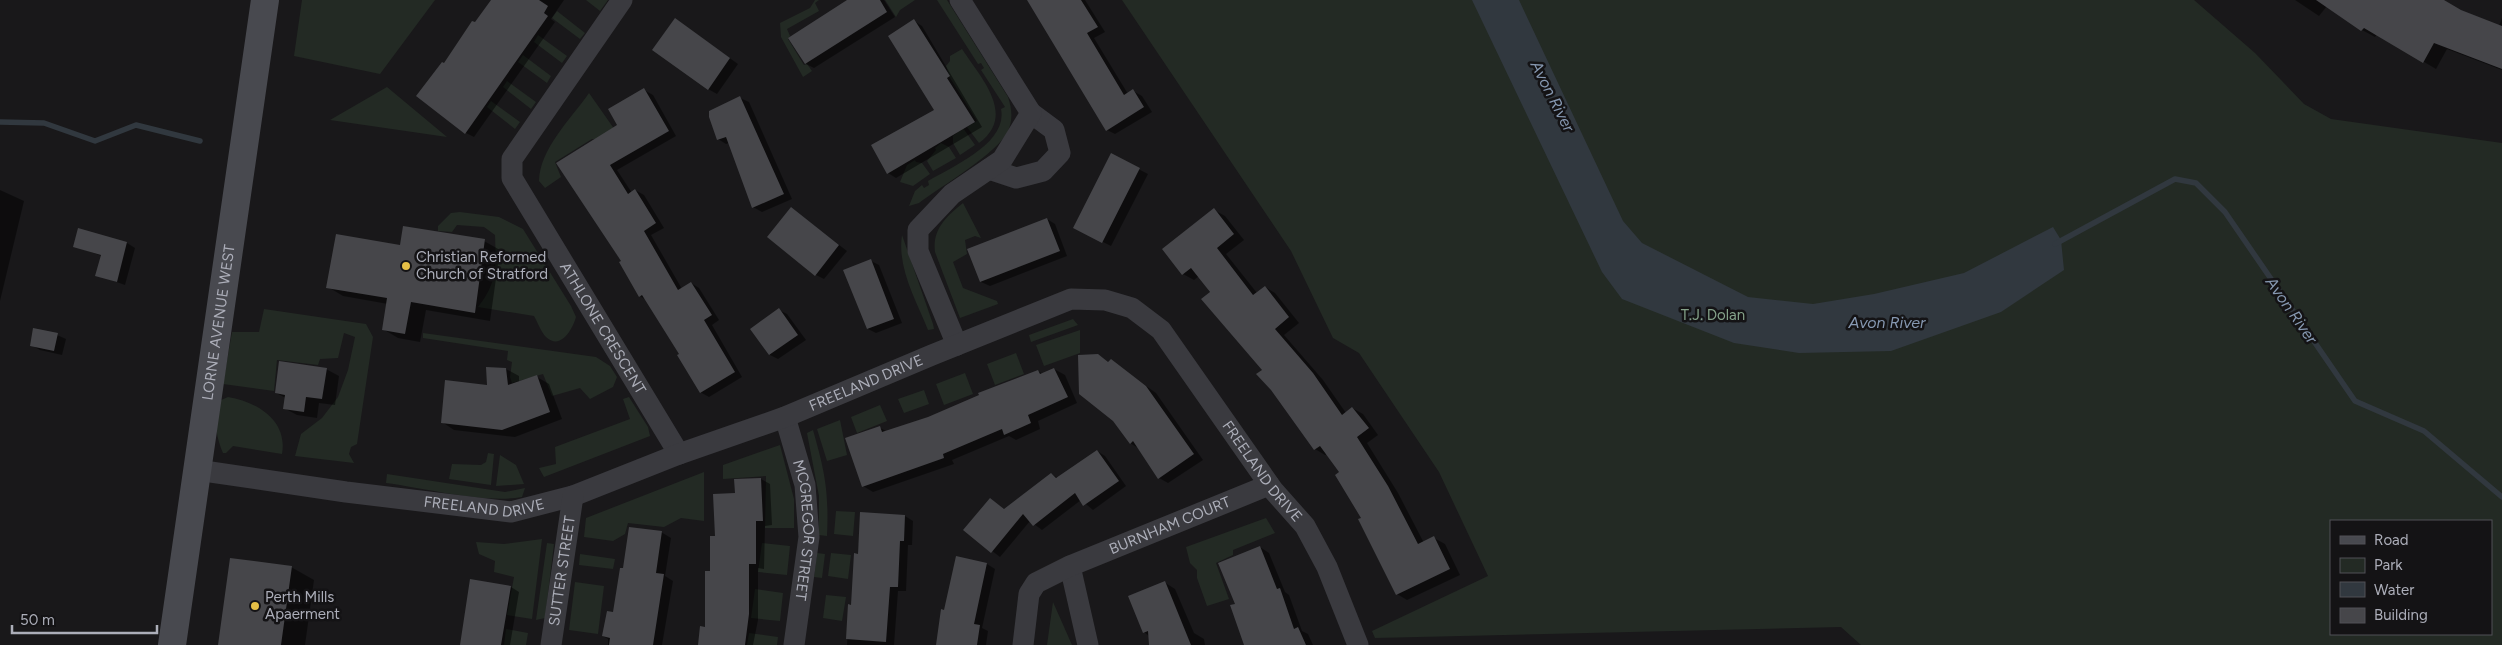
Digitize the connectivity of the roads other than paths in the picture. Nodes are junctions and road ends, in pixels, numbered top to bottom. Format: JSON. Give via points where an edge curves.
{"nodes":[{"id":1,"x":265,"y":0,"type":"edge"},
{"id":2,"x":622,"y":0,"type":"edge"},
{"id":3,"x":960,"y":0,"type":"edge"},
{"id":4,"x":1031,"y":113,"type":"junction"},
{"id":5,"x":989,"y":169,"type":"junction"},
{"id":6,"x":956,"y":345,"type":"junction"},
{"id":7,"x":786,"y":417,"type":"junction"},
{"id":8,"x":679,"y":454,"type":"junction"},
{"id":9,"x":197,"y":470,"type":"junction"},
{"id":10,"x":1269,"y":485,"type":"junction"},
{"id":11,"x":573,"y":496,"type":"junction"},
{"id":12,"x":1070,"y":566,"type":"junction"},
{"id":13,"x":172,"y":645,"type":"edge"},
{"id":14,"x":551,"y":645,"type":"edge"},
{"id":15,"x":794,"y":645,"type":"edge"},
{"id":16,"x":1023,"y":645,"type":"edge"},
{"id":17,"x":1088,"y":645,"type":"edge"},
{"id":18,"x":1358,"y":645,"type":"edge"}],
"edges":[{"from":1,"to":9,"type":"main road","name":"LORNE AVENUE WEST"},
{"from":2,"to":8,"type":"street","name":"ATHLONE CRESCENT","via":[[512,159],[512,178]]},
{"from":3,"to":4,"type":"street"},
{"from":4,"to":5,"type":"street","via":[[1002,160]]},
{"from":4,"to":5,"type":"street","via":[[1054,130],[1060,153],[1043,171],[1016,178]]},
{"from":5,"to":6,"type":"street","via":[[952,194],[918,230],[918,251]]},
{"from":6,"to":7,"type":"street","name":"FREELAND DRIVE"},
{"from":6,"to":10,"type":"street","name":"FREELAND DRIVE","via":[[1071,299],[1105,300],[1132,308],[1161,330]]},
{"from":7,"to":8,"type":"street","name":"FREELAND DRIVE"},
{"from":7,"to":15,"type":"street","name":"MCGREGOR STREET","via":[[805,485],[809,537]]},
{"from":8,"to":11,"type":"street","name":"FREELAND DRIVE"},
{"from":9,"to":11,"type":"street","name":"FREELAND DRIVE","via":[[511,512]]},
{"from":9,"to":13,"type":"main road","name":"LORNE AVENUE WEST"},
{"from":10,"to":12,"type":"street","name":"BURNHAM COURT"},
{"from":10,"to":18,"type":"street","name":"FREELAND DRIVE","via":[[1307,531],[1327,567]]},
{"from":11,"to":14,"type":"street","name":"SUTTER STREET"},
{"from":12,"to":16,"type":"street","name":"BURNHAM COURT","via":[[1036,583],[1029,594]]},
{"from":12,"to":17,"type":"street"}]}
